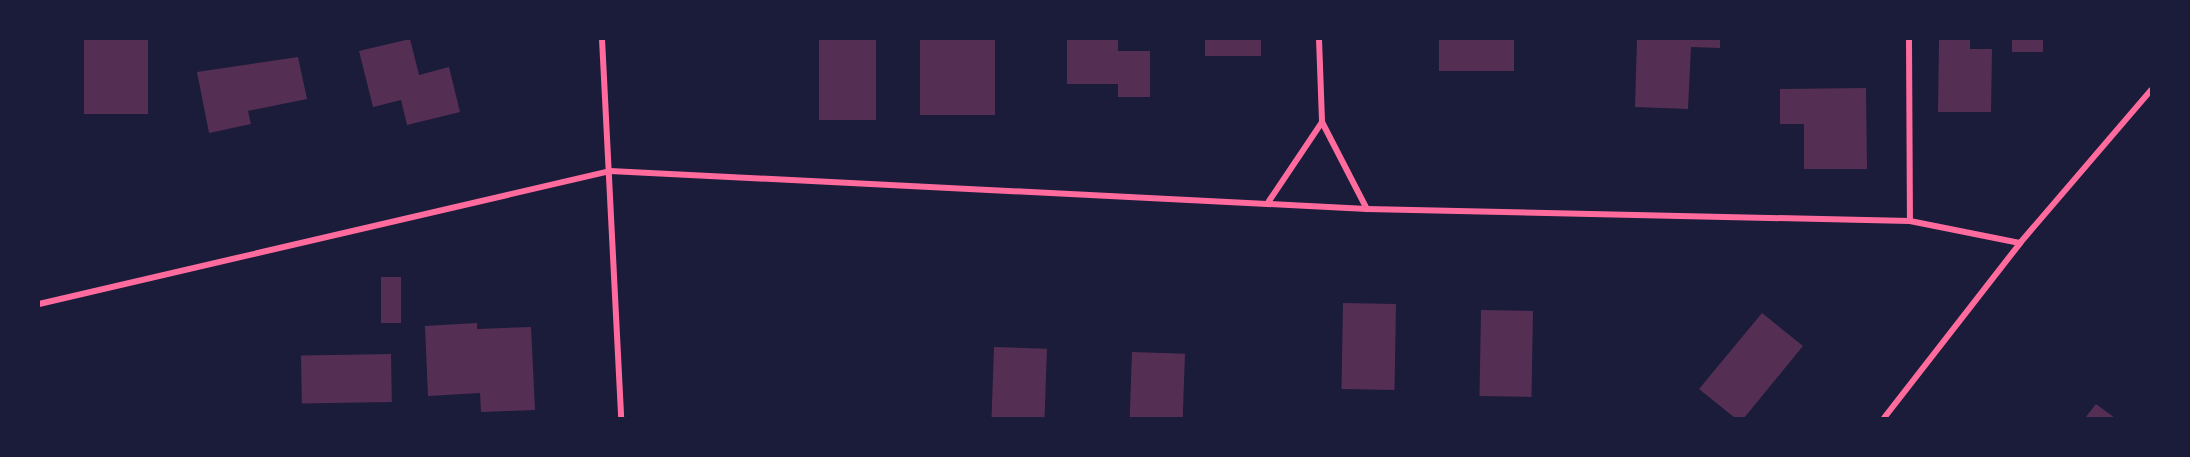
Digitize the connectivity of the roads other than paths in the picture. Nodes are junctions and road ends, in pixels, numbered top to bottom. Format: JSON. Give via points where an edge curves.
{"nodes":[{"id":1,"x":602,"y":39,"type":"edge"},
{"id":2,"x":1319,"y":39,"type":"edge"},
{"id":3,"x":1909,"y":39,"type":"edge"},
{"id":4,"x":2151,"y":90,"type":"edge"},
{"id":5,"x":1322,"y":122,"type":"junction"},
{"id":6,"x":610,"y":171,"type":"junction"},
{"id":7,"x":1269,"y":201,"type":"junction"},
{"id":8,"x":1367,"y":209,"type":"junction"},
{"id":9,"x":1910,"y":221,"type":"junction"},
{"id":10,"x":2020,"y":243,"type":"junction"},
{"id":11,"x":39,"y":304,"type":"edge"},
{"id":12,"x":621,"y":418,"type":"edge"},
{"id":13,"x":1884,"y":418,"type":"edge"}],
"edges":[{"from":1,"to":6,"type":"street"},
{"from":2,"to":5,"type":"street"},
{"from":3,"to":9,"type":"street"},
{"from":4,"to":10,"type":"street"},
{"from":5,"to":7,"type":"street"},
{"from":5,"to":8,"type":"street"},
{"from":6,"to":7,"type":"street"},
{"from":6,"to":11,"type":"street"},
{"from":6,"to":12,"type":"street"},
{"from":7,"to":8,"type":"street"},
{"from":8,"to":9,"type":"street"},
{"from":9,"to":10,"type":"street"},
{"from":10,"to":13,"type":"street"}]}
